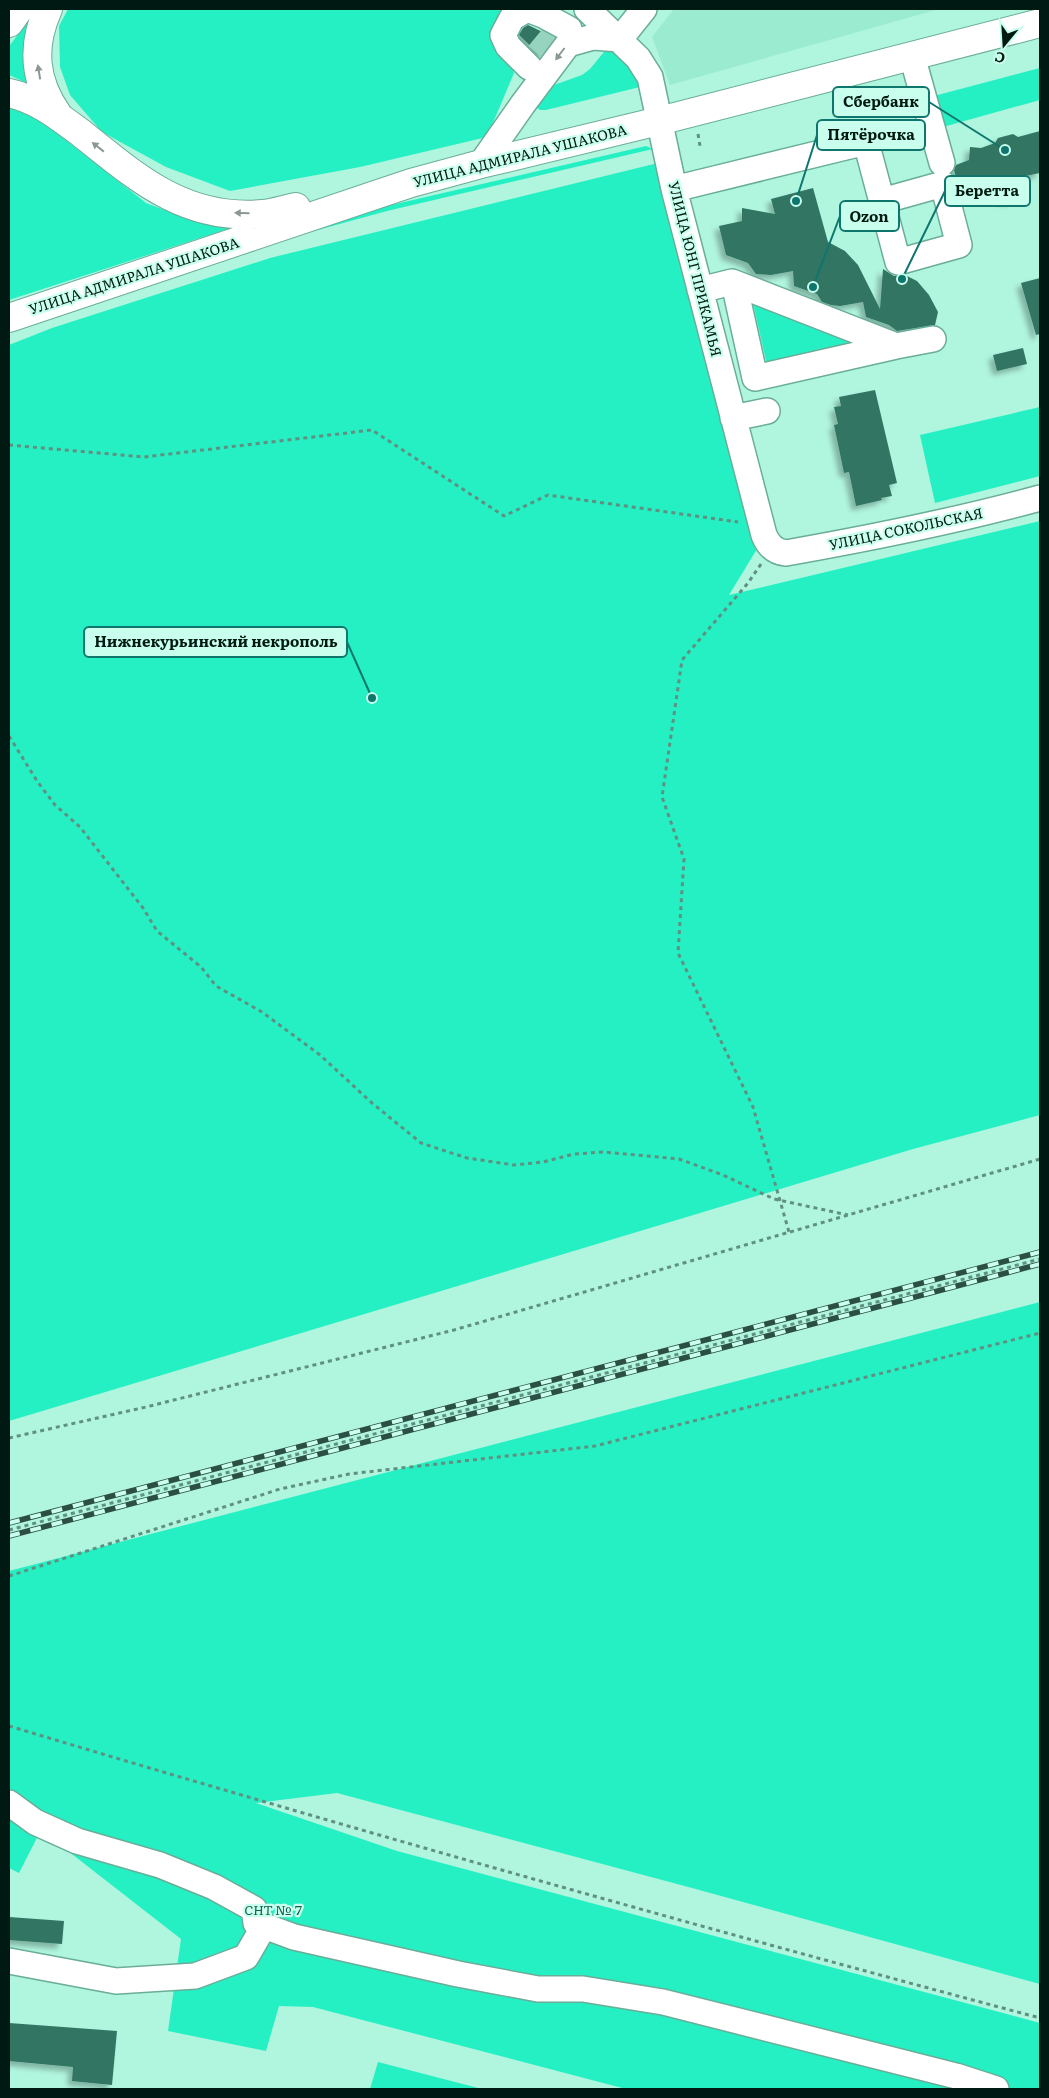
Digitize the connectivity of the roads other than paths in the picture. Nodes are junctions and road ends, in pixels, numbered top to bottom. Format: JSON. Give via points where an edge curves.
{"nodes":[{"id":1,"x":19,"y":9,"type":"edge"},
{"id":2,"x":48,"y":9,"type":"edge"},
{"id":3,"x":587,"y":9,"type":"edge"},
{"id":4,"x":644,"y":9,"type":"edge"},
{"id":5,"x":9,"y":23,"type":"edge"},
{"id":6,"x":1040,"y":23,"type":"edge"},
{"id":7,"x":593,"y":37,"type":"junction"},
{"id":8,"x":620,"y":39,"type":"junction"},
{"id":9,"x":912,"y":56,"type":"junction"},
{"id":10,"x":9,"y":93,"type":"edge"},
{"id":11,"x":523,"y":104,"type":"junction"},
{"id":12,"x":59,"y":116,"type":"junction"},
{"id":13,"x":659,"y":121,"type":"junction"},
{"id":14,"x":942,"y":163,"type":"dead end"},
{"id":15,"x":481,"y":164,"type":"junction"},
{"id":16,"x":410,"y":183,"type":"junction"},
{"id":17,"x":674,"y":189,"type":"junction"},
{"id":18,"x":882,"y":201,"type":"dead end"},
{"id":19,"x":734,"y":283,"type":"junction"},
{"id":20,"x":700,"y":290,"type":"junction"},
{"id":21,"x":9,"y":318,"type":"edge"},
{"id":22,"x":933,"y":339,"type":"dead end"},
{"id":23,"x":896,"y":346,"type":"junction"},
{"id":24,"x":767,"y":411,"type":"dead end"},
{"id":25,"x":733,"y":418,"type":"junction"},
{"id":26,"x":1040,"y":498,"type":"edge"},
{"id":27,"x":772,"y":548,"type":"joint"},
{"id":28,"x":9,"y":1802,"type":"edge"},
{"id":29,"x":264,"y":1926,"type":"junction"},
{"id":30,"x":9,"y":1961,"type":"edge"},
{"id":31,"x":996,"y":2089,"type":"edge"}],
"edges":[{"from":1,"to":5,"type":"main road"},
{"from":12,"to":2,"type":"main road","one_way":true,"via":[[43,91],[38,65],[38,37]]},
{"from":3,"to":8,"type":"street","name":"УЛИЦА ЮНГ ПРИКАМЬЯ"},
{"from":4,"to":8,"type":"street"},
{"from":6,"to":9,"type":"main road","name":"УЛИЦА АДМИРАЛА УШАКОВА"},
{"from":7,"to":8,"type":"street"},
{"from":7,"to":11,"type":"street","one_way":true,"via":[[568,44]]},
{"from":7,"to":11,"type":"street","via":[[547,46],[524,81]]},
{"from":8,"to":13,"type":"street","name":"УЛИЦА ЮНГ ПРИКАМЬЯ","via":[[650,77]]},
{"from":9,"to":13,"type":"main road","name":"УЛИЦА АДМИРАЛА УШАКОВА"},
{"from":9,"to":14,"type":"street"},
{"from":10,"to":12,"type":"main road","via":[[28,98]]},
{"from":11,"to":15,"type":"street"},
{"from":16,"to":12,"type":"main road","one_way":true,"via":[[263,214],[198,208],[143,182]]},
{"from":13,"to":15,"type":"main road","name":"УЛИЦА АДМИРАЛА УШАКОВА"},
{"from":13,"to":17,"type":"street","name":"УЛИЦА ЮНГ ПРИКАМЬЯ"},
{"from":15,"to":16,"type":"main road","name":"УЛИЦА АДМИРАЛА УШАКОВА"},
{"from":16,"to":21,"type":"main road","name":"УЛИЦА АДМИРАЛА УШАКОВА"},
{"from":17,"to":18,"type":"street","via":[[866,142]]},
{"from":17,"to":20,"type":"street","name":"УЛИЦА ЮНГ ПРИКАМЬЯ"},
{"from":19,"to":20,"type":"street"},
{"from":19,"to":23,"type":"street"},
{"from":19,"to":23,"type":"street","via":[[755,378]]},
{"from":20,"to":25,"type":"street","name":"УЛИЦА ЮНГ ПРИКАМЬЯ"},
{"from":22,"to":23,"type":"street"},
{"from":24,"to":25,"type":"street"},
{"from":25,"to":27,"type":"street","name":"УЛИЦА ЮНГ ПРИКАМЬЯ","via":[[761,525]]},
{"from":26,"to":27,"type":"street","name":"УЛИЦА СОКОЛЬСКАЯ","via":[[887,535],[786,553]]},
{"from":28,"to":29,"type":"street","via":[[35,1822],[77,1841],[160,1865],[214,1887],[254,1909],[256,1923]]},
{"from":29,"to":30,"type":"street","via":[[246,1957],[195,1976],[116,1981]]},
{"from":29,"to":31,"type":"street","via":[[294,1938],[538,1989],[583,1989],[663,2002]]}]}
